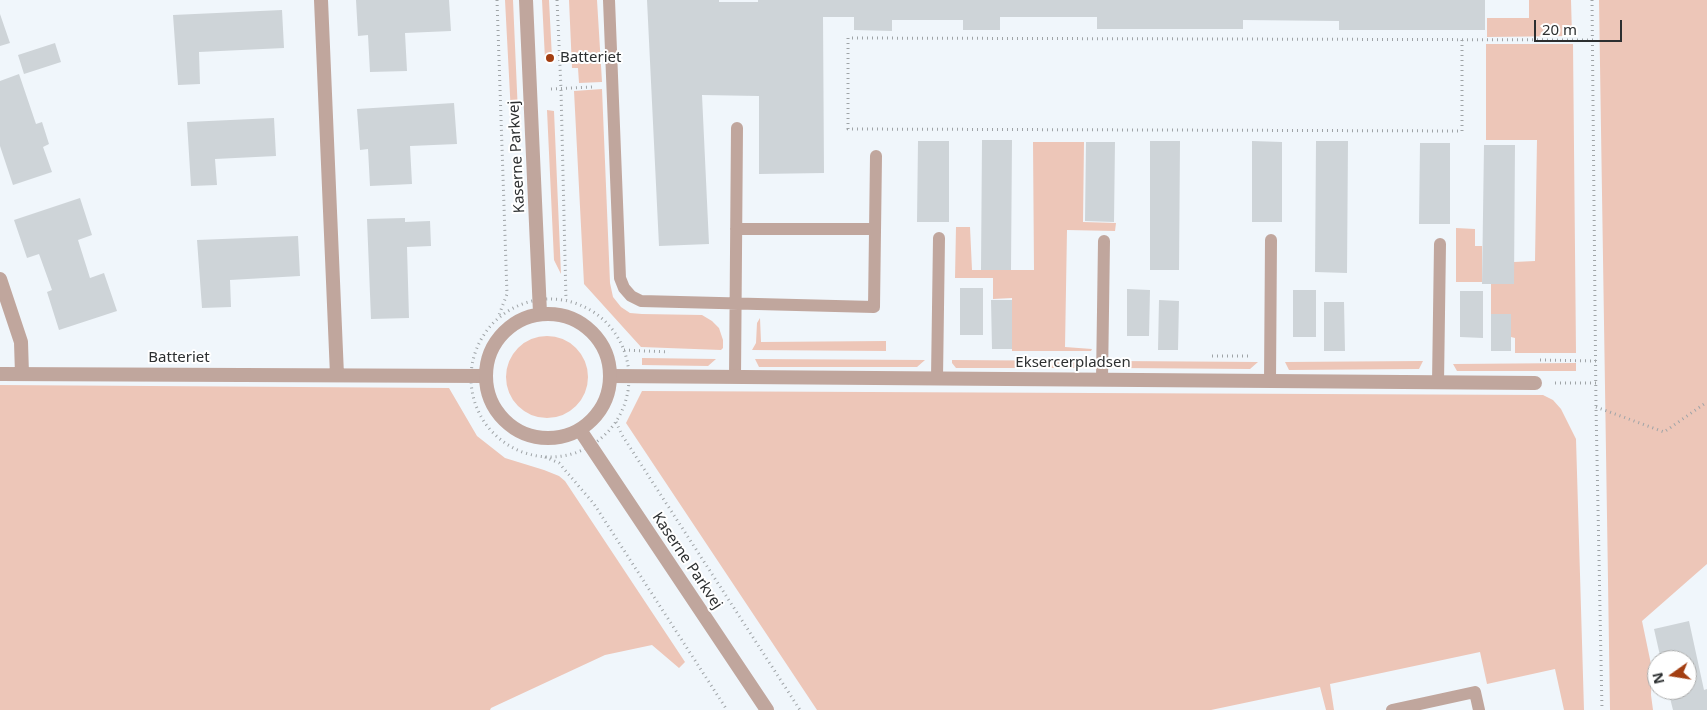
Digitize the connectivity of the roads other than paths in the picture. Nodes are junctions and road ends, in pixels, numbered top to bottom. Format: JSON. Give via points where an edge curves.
{"nodes":[{"id":1,"x":321,"y":0,"type":"edge"},
{"id":2,"x":526,"y":0,"type":"edge"},
{"id":3,"x":609,"y":0,"type":"edge"},
{"id":4,"x":737,"y":128,"type":"dead end"},
{"id":5,"x":876,"y":156,"type":"dead end"},
{"id":6,"x":875,"y":229,"type":"junction"},
{"id":7,"x":736,"y":230,"type":"junction"},
{"id":8,"x":939,"y":238,"type":"dead end"},
{"id":9,"x":1271,"y":240,"type":"dead end"},
{"id":10,"x":1104,"y":241,"type":"dead end"},
{"id":11,"x":1440,"y":244,"type":"dead end"},
{"id":12,"x":0,"y":279,"type":"edge"},
{"id":13,"x":736,"y":303,"type":"junction"},
{"id":14,"x":540,"y":313,"type":"junction"},
{"id":15,"x":0,"y":374,"type":"edge"},
{"id":16,"x":22,"y":374,"type":"junction"},
{"id":17,"x":336,"y":375,"type":"junction"},
{"id":18,"x":486,"y":376,"type":"junction"},
{"id":19,"x":611,"y":376,"type":"junction"},
{"id":20,"x":734,"y":377,"type":"junction"},
{"id":21,"x":937,"y":378,"type":"junction"},
{"id":22,"x":1102,"y":380,"type":"junction"},
{"id":23,"x":1270,"y":381,"type":"junction"},
{"id":24,"x":1438,"y":383,"type":"junction"},
{"id":25,"x":1535,"y":383,"type":"road end"},
{"id":26,"x":580,"y":430,"type":"junction"},
{"id":27,"x":767,"y":710,"type":"edge"},
{"id":28,"x":1392,"y":710,"type":"edge"},
{"id":29,"x":1479,"y":710,"type":"edge"}],
"edges":[{"from":1,"to":17,"type":"street"},
{"from":2,"to":14,"type":"street","name":"Kaserne Parkvej"},
{"from":3,"to":13,"type":"lane","via":[[620,278],[624,288],[641,301]]},
{"from":4,"to":7,"type":"lane"},
{"from":5,"to":6,"type":"lane"},
{"from":6,"to":7,"type":"lane"},
{"from":6,"to":13,"type":"lane","via":[[874,307]]},
{"from":7,"to":13,"type":"lane"},
{"from":8,"to":21,"type":"lane"},
{"from":9,"to":23,"type":"lane"},
{"from":10,"to":22,"type":"lane"},
{"from":11,"to":24,"type":"lane"},
{"from":12,"to":16,"type":"street","via":[[22,342]]},
{"from":13,"to":20,"type":"lane"},
{"from":14,"to":18,"type":"street","via":[[522,318],[496,341],[488,358]]},
{"from":14,"to":19,"type":"street","via":[[561,314],[581,322],[597,336],[607,355]]},
{"from":15,"to":16,"type":"street","name":"Batteriet"},
{"from":16,"to":17,"type":"street","name":"Batteriet"},
{"from":17,"to":18,"type":"street","name":"Batteriet"},
{"from":18,"to":26,"type":"street","via":[[488,394],[496,411],[517,430],[544,438],[562,437]]},
{"from":19,"to":20,"type":"street","name":"Eksercerpladsen"},
{"from":19,"to":26,"type":"street","via":[[607,397],[596,416]]},
{"from":20,"to":21,"type":"street","name":"Eksercerpladsen"},
{"from":21,"to":22,"type":"street","name":"Eksercerpladsen"},
{"from":22,"to":23,"type":"street","name":"Eksercerpladsen"},
{"from":23,"to":24,"type":"street","name":"Eksercerpladsen"},
{"from":24,"to":25,"type":"street","name":"Eksercerpladsen"},
{"from":26,"to":27,"type":"street","name":"Kaserne Parkvej"},
{"from":28,"to":29,"type":"lane","via":[[1475,692]]}]}
